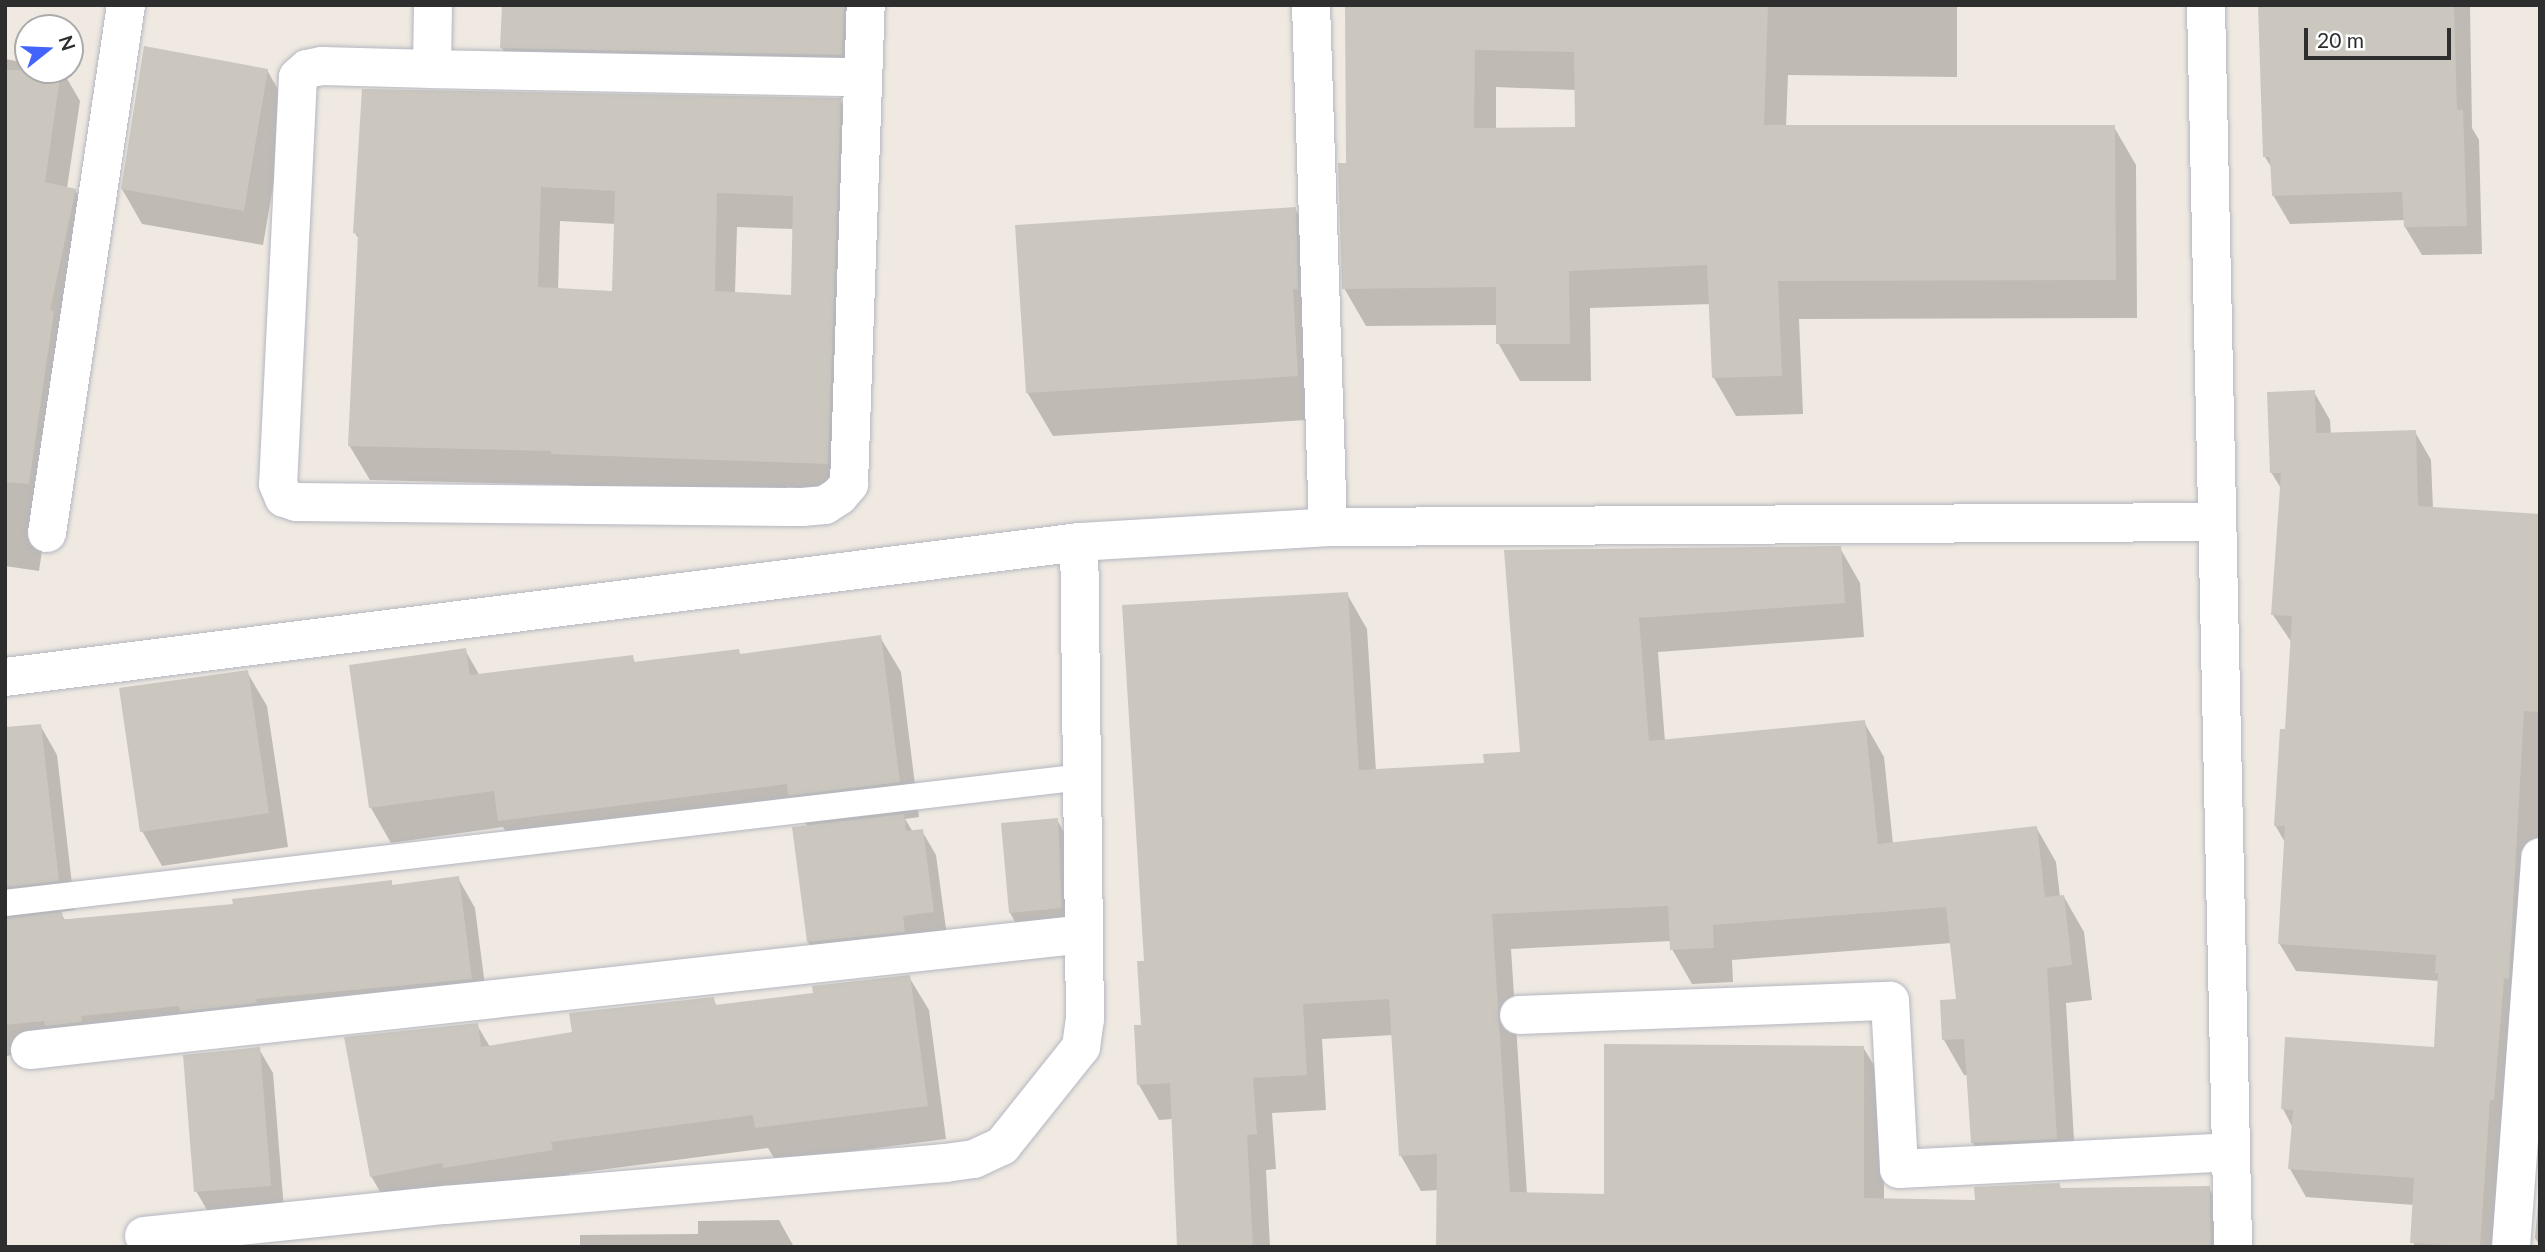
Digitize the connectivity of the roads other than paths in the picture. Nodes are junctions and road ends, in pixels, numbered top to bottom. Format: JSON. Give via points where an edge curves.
{"nodes":[{"id":1,"x":126,"y":5,"type":"edge"},
{"id":2,"x":433,"y":5,"type":"edge"},
{"id":3,"x":866,"y":5,"type":"edge"},
{"id":4,"x":1311,"y":5,"type":"edge"},
{"id":5,"x":2206,"y":5,"type":"edge"},
{"id":6,"x":432,"y":69,"type":"junction"},
{"id":7,"x":863,"y":77,"type":"junction"},
{"id":8,"x":2217,"y":522,"type":"junction"},
{"id":9,"x":1328,"y":527,"type":"junction"},
{"id":10,"x":47,"y":533,"type":"dead end"},
{"id":11,"x":1079,"y":542,"type":"junction"},
{"id":12,"x":5,"y":677,"type":"edge"},
{"id":13,"x":1082,"y":777,"type":"junction"},
{"id":14,"x":2540,"y":858,"type":"edge"},
{"id":15,"x":5,"y":903,"type":"edge"},
{"id":16,"x":1084,"y":934,"type":"junction"},
{"id":17,"x":1519,"y":1015,"type":"dead end"},
{"id":18,"x":30,"y":1050,"type":"dead end"},
{"id":19,"x":2230,"y":1152,"type":"junction"},
{"id":20,"x":145,"y":1236,"type":"dead end"},
{"id":21,"x":2233,"y":1247,"type":"edge"},
{"id":22,"x":2511,"y":1247,"type":"edge"}],
"edges":[{"from":1,"to":10,"type":"street"},
{"from":2,"to":6,"type":"street"},
{"from":3,"to":7,"type":"street"},
{"from":4,"to":9,"type":"street"},
{"from":5,"to":8,"type":"street"},
{"from":6,"to":7,"type":"street"},
{"from":6,"to":7,"type":"street","via":[[322,66],[307,69],[298,77],[278,484],[284,498],[296,502],[802,507],[825,505],[839,496],[849,484]]},
{"from":8,"to":9,"type":"street"},
{"from":8,"to":19,"type":"street"},
{"from":9,"to":11,"type":"street"},
{"from":11,"to":12,"type":"street"},
{"from":11,"to":13,"type":"street"},
{"from":13,"to":15,"type":"lane"},
{"from":13,"to":16,"type":"street"},
{"from":14,"to":22,"type":"street"},
{"from":16,"to":18,"type":"street"},
{"from":16,"to":20,"type":"street","via":[[1081,1047],[1002,1146],[974,1159]]},
{"from":17,"to":19,"type":"street","via":[[1890,1001],[1899,1169]]},
{"from":19,"to":21,"type":"street"}]}
